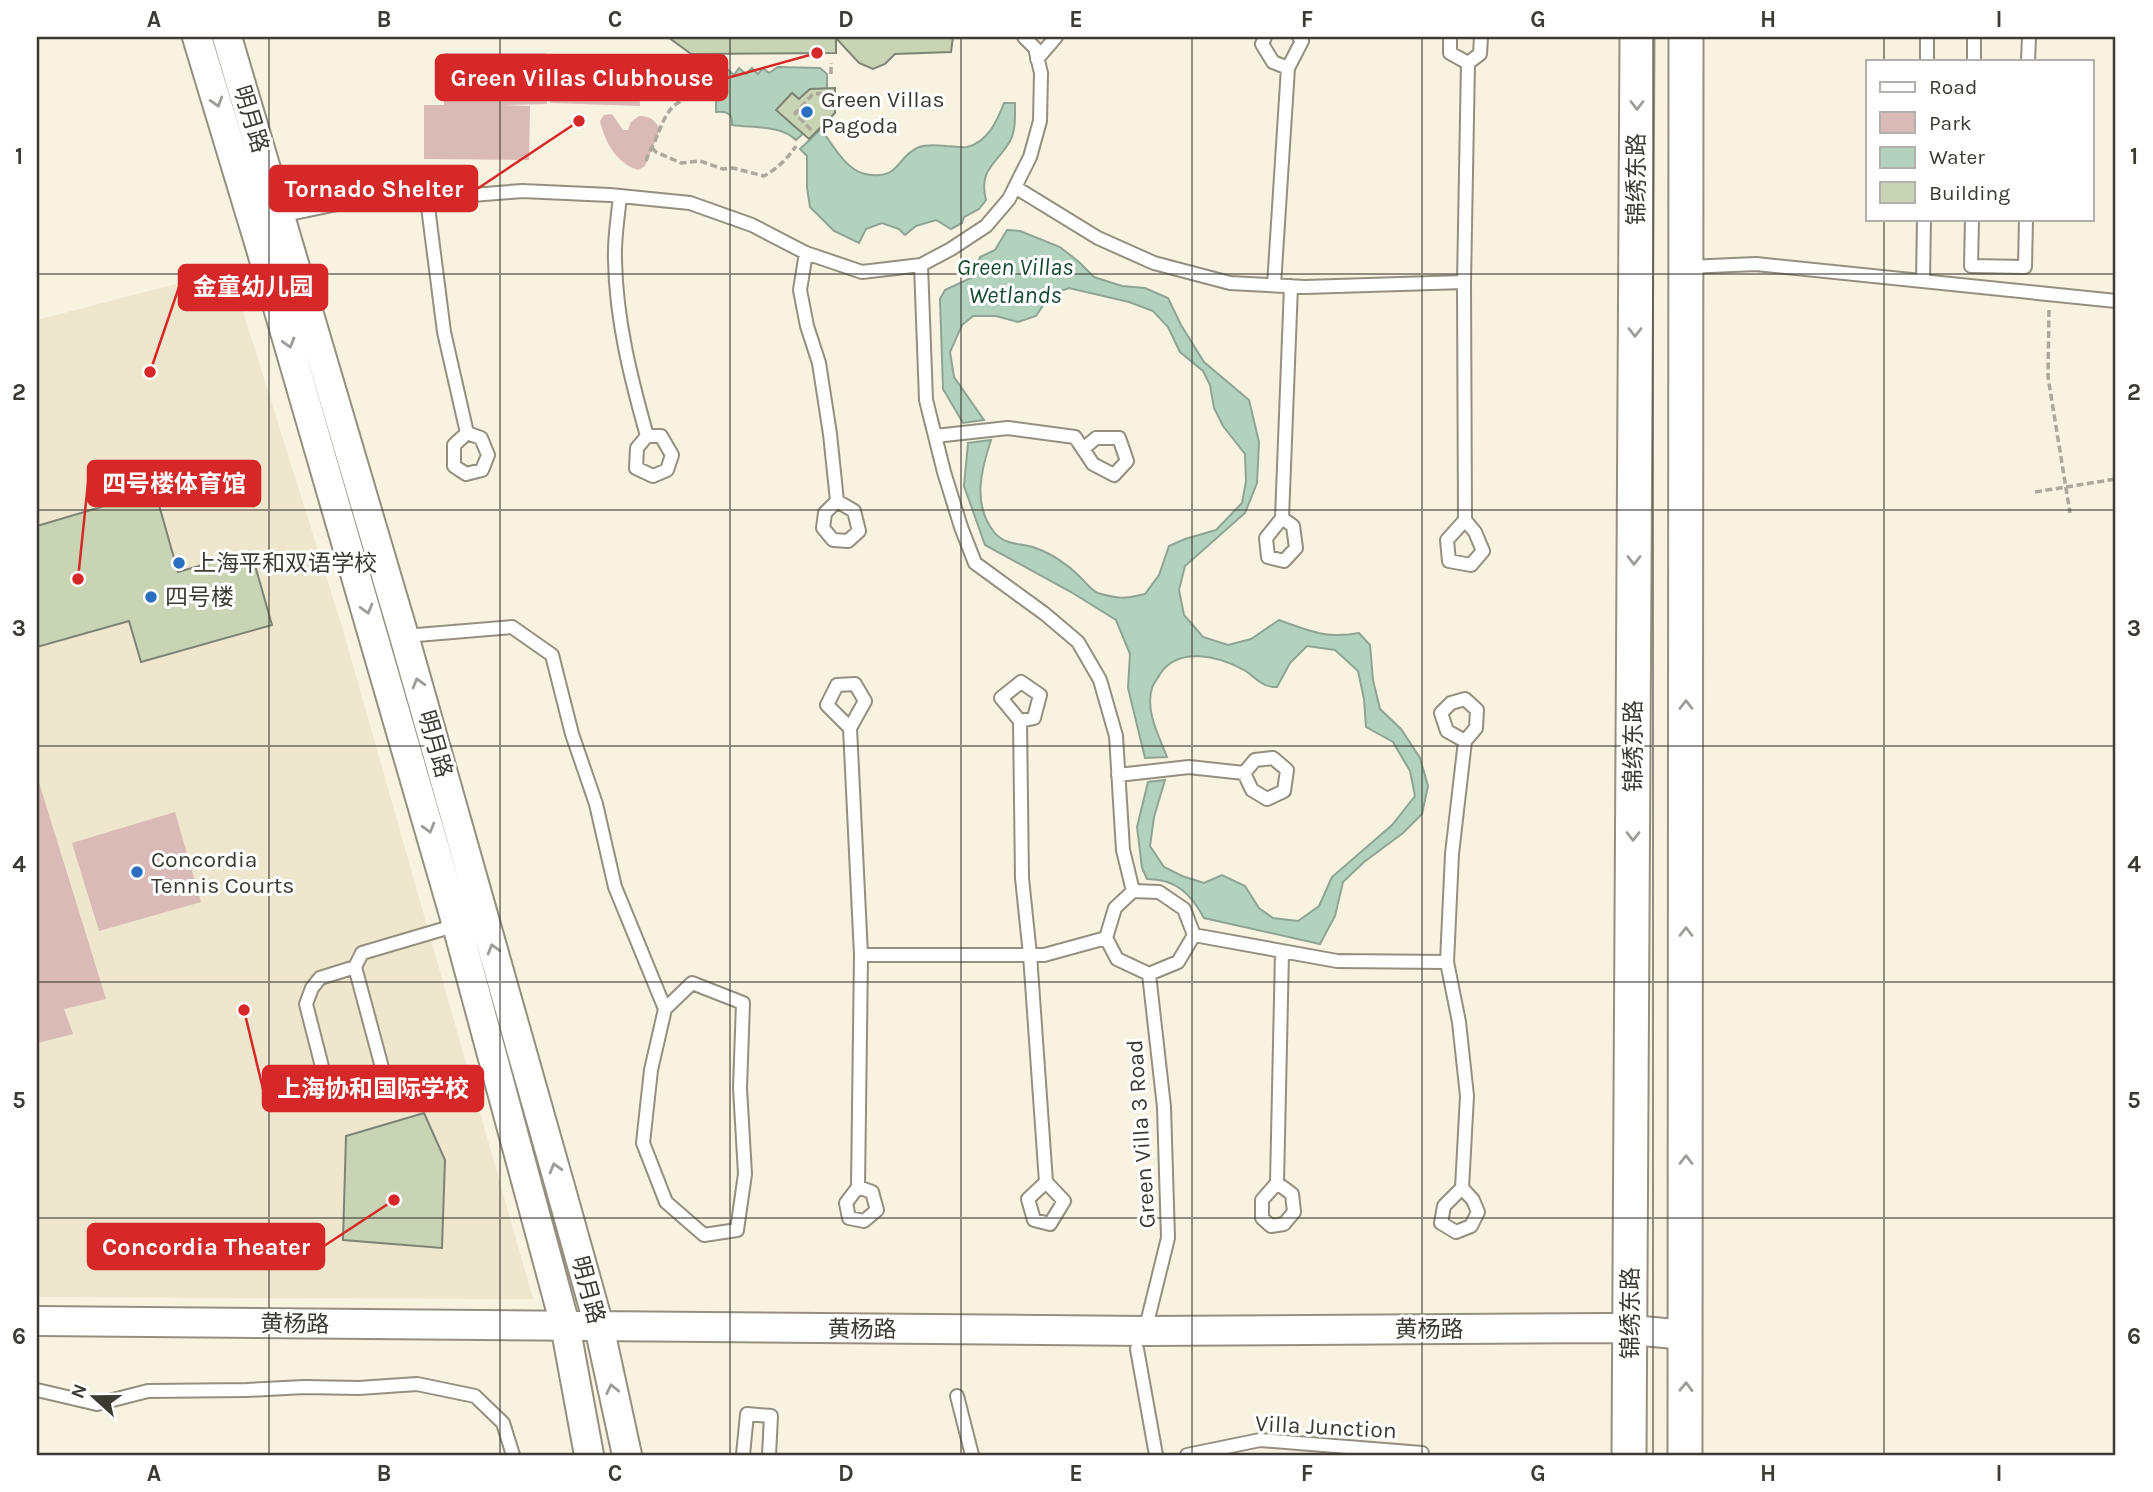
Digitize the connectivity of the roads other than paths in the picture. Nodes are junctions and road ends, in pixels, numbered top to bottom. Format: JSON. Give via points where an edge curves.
{"nodes":[{"id":1,"x":197,"y":37,"type":"edge"},
{"id":2,"x":227,"y":37,"type":"edge"},
{"id":3,"x":1024,"y":37,"type":"edge"},
{"id":4,"x":1056,"y":37,"type":"edge"},
{"id":5,"x":1265,"y":37,"type":"edge"},
{"id":6,"x":1299,"y":37,"type":"edge"},
{"id":7,"x":1450,"y":37,"type":"edge"},
{"id":8,"x":1481,"y":37,"type":"edge"},
{"id":9,"x":1637,"y":37,"type":"edge"},
{"id":10,"x":1686,"y":37,"type":"edge"},
{"id":11,"x":1927,"y":37,"type":"edge"},
{"id":12,"x":1974,"y":37,"type":"edge"},
{"id":13,"x":2028,"y":37,"type":"edge"},
{"id":14,"x":1037,"y":59,"type":"junction"},
{"id":15,"x":1927,"y":60,"type":"edge"},
{"id":16,"x":1974,"y":60,"type":"edge"},
{"id":17,"x":2028,"y":60,"type":"edge"},
{"id":18,"x":1468,"y":63,"type":"junction"},
{"id":19,"x":1288,"y":68,"type":"junction"},
{"id":20,"x":1015,"y":187,"type":"junction"},
{"id":21,"x":620,"y":195,"type":"junction"},
{"id":22,"x":427,"y":198,"type":"junction"},
{"id":23,"x":280,"y":216,"type":"junction"},
{"id":24,"x":1924,"y":220,"type":"edge"},
{"id":25,"x":1972,"y":220,"type":"edge"},
{"id":26,"x":2026,"y":220,"type":"edge"},
{"id":27,"x":806,"y":253,"type":"junction"},
{"id":28,"x":921,"y":265,"type":"junction"},
{"id":29,"x":1686,"y":267,"type":"junction"},
{"id":30,"x":1923,"y":281,"type":"junction"},
{"id":31,"x":1464,"y":282,"type":"junction"},
{"id":32,"x":1275,"y":285,"type":"junction"},
{"id":33,"x":1291,"y":286,"type":"junction"},
{"id":34,"x":2116,"y":301,"type":"edge"},
{"id":35,"x":467,"y":433,"type":"dead end"},
{"id":36,"x":647,"y":436,"type":"dead end"},
{"id":37,"x":935,"y":436,"type":"junction"},
{"id":38,"x":1083,"y":449,"type":"dead end"},
{"id":39,"x":836,"y":501,"type":"dead end"},
{"id":40,"x":1282,"y":518,"type":"dead end"},
{"id":41,"x":1465,"y":520,"type":"dead end"},
{"id":42,"x":404,"y":636,"type":"junction"},
{"id":43,"x":1020,"y":721,"type":"dead end"},
{"id":44,"x":850,"y":728,"type":"dead end"},
{"id":45,"x":1465,"y":741,"type":"dead end"},
{"id":46,"x":1244,"y":773,"type":"dead end"},
{"id":47,"x":1118,"y":775,"type":"junction"},
{"id":48,"x":1133,"y":891,"type":"junction"},
{"id":49,"x":457,"y":925,"type":"junction"},
{"id":50,"x":1194,"y":935,"type":"junction"},
{"id":51,"x":1106,"y":938,"type":"junction"},
{"id":52,"x":1282,"y":952,"type":"junction"},
{"id":53,"x":861,"y":955,"type":"junction"},
{"id":54,"x":1030,"y":955,"type":"junction"},
{"id":55,"x":1447,"y":962,"type":"junction"},
{"id":56,"x":355,"y":967,"type":"junction"},
{"id":57,"x":1149,"y":974,"type":"junction"},
{"id":58,"x":664,"y":1009,"type":"junction"},
{"id":59,"x":1046,"y":1182,"type":"dead end"},
{"id":60,"x":1277,"y":1183,"type":"dead end"},
{"id":61,"x":859,"y":1186,"type":"dead end"},
{"id":62,"x":1462,"y":1188,"type":"dead end"},
{"id":63,"x":37,"y":1321,"type":"edge"},
{"id":64,"x":565,"y":1325,"type":"junction"},
{"id":65,"x":599,"y":1326,"type":"junction"},
{"id":66,"x":1630,"y":1328,"type":"junction"},
{"id":67,"x":1686,"y":1335,"type":"junction"},
{"id":68,"x":1141,"y":1340,"type":"junction"},
{"id":69,"x":37,"y":1390,"type":"edge"},
{"id":70,"x":957,"y":1396,"type":"dead end"},
{"id":71,"x":1422,"y":1453,"type":"dead end"},
{"id":72,"x":513,"y":1455,"type":"edge"},
{"id":73,"x":589,"y":1455,"type":"edge"},
{"id":74,"x":627,"y":1455,"type":"edge"},
{"id":75,"x":743,"y":1455,"type":"edge"},
{"id":76,"x":769,"y":1455,"type":"edge"},
{"id":77,"x":972,"y":1455,"type":"edge"},
{"id":78,"x":1156,"y":1455,"type":"edge"},
{"id":79,"x":1187,"y":1455,"type":"edge"},
{"id":80,"x":1629,"y":1455,"type":"edge"},
{"id":81,"x":1685,"y":1455,"type":"edge"}],
"edges":[{"from":1,"to":49,"type":"street","name":"明月路","one_way":true},
{"from":2,"to":23,"type":"street","name":"明月路"},
{"from":3,"to":14,"type":"lane","via":[[1035,48]]},
{"from":4,"to":14,"type":"lane"},
{"from":5,"to":19,"type":"lane","via":[[1262,44],[1273,62]]},
{"from":6,"to":19,"type":"lane","via":[[1302,41]]},
{"from":7,"to":18,"type":"lane","via":[[1450,53]]},
{"from":8,"to":18,"type":"lane","via":[[1480,54]]},
{"from":9,"to":66,"type":"main road","name":"锦绣东路","one_way":true},
{"from":10,"to":29,"type":"main road"},
{"from":11,"to":15,"type":"lane"},
{"from":12,"to":16,"type":"lane"},
{"from":13,"to":17,"type":"lane"},
{"from":14,"to":20,"type":"lane","via":[[1040,121]]},
{"from":18,"to":31,"type":"lane"},
{"from":19,"to":32,"type":"lane"},
{"from":20,"to":28,"type":"lane","via":[[986,226]]},
{"from":20,"to":32,"type":"lane","via":[[1098,239],[1154,263],[1230,284]]},
{"from":21,"to":22,"type":"lane","via":[[522,191]]},
{"from":21,"to":27,"type":"lane","via":[[690,203],[752,225]]},
{"from":21,"to":36,"type":"lane","via":[[615,260],[620,314],[628,368]]},
{"from":22,"to":23,"type":"lane","via":[[342,203]]},
{"from":22,"to":35,"type":"lane","via":[[444,332]]},
{"from":23,"to":42,"type":"street","name":"明月路"},
{"from":24,"to":30,"type":"lane"},
{"from":25,"to":26,"type":"lane","via":[[1971,266],[2025,267]]},
{"from":27,"to":28,"type":"lane","via":[[862,272]]},
{"from":27,"to":39,"type":"lane","via":[[800,290],[819,363]]},
{"from":28,"to":37,"type":"lane","via":[[926,400]]},
{"from":29,"to":30,"type":"lane","via":[[1756,264]]},
{"from":67,"to":29,"type":"main road","one_way":true},
{"from":30,"to":34,"type":"lane"},
{"from":31,"to":33,"type":"lane"},
{"from":31,"to":41,"type":"lane"},
{"from":32,"to":33,"type":"lane"},
{"from":33,"to":40,"type":"lane"},
{"from":37,"to":38,"type":"lane","via":[[1008,428],[1074,437]]},
{"from":37,"to":47,"type":"lane","via":[[975,563],[1078,642],[1100,680],[1116,736]]},
{"from":42,"to":58,"type":"lane","via":[[512,627],[552,655],[615,887]]},
{"from":65,"to":42,"type":"street","name":"明月路","one_way":true},
{"from":43,"to":54,"type":"lane","via":[[1022,878]]},
{"from":44,"to":53,"type":"lane"},
{"from":45,"to":55,"type":"lane","via":[[1452,854]]},
{"from":46,"to":47,"type":"lane","via":[[1189,767]]},
{"from":47,"to":48,"type":"lane","via":[[1123,850]]},
{"from":48,"to":50,"type":"lane","via":[[1159,892],[1184,909]]},
{"from":48,"to":51,"type":"lane","via":[[1115,908]]},
{"from":49,"to":56,"type":"lane","via":[[362,953]]},
{"from":49,"to":64,"type":"street","name":"明月路"},
{"from":50,"to":52,"type":"lane"},
{"from":50,"to":57,"type":"lane","via":[[1178,962]]},
{"from":51,"to":54,"type":"lane"},
{"from":51,"to":57,"type":"lane","via":[[1117,959]]},
{"from":52,"to":55,"type":"lane","via":[[1337,961]]},
{"from":52,"to":60,"type":"lane"},
{"from":53,"to":54,"type":"lane"},
{"from":53,"to":61,"type":"lane"},
{"from":54,"to":59,"type":"lane"},
{"from":55,"to":62,"type":"lane","via":[[1467,1096]]},
{"from":56,"to":56,"type":"lane","via":[[384,1075],[377,1092],[346,1102],[329,1094],[306,1004],[320,978]]},
{"from":57,"to":68,"type":"lane","name":"Green Villa 3 Road","via":[[1164,1107],[1168,1238]]},
{"from":58,"to":58,"type":"lane","via":[[643,1143],[666,1202],[704,1235],[737,1230],[745,1174],[740,1088],[743,1003],[692,984]]},
{"from":63,"to":64,"type":"street","name":"黄杨路"},
{"from":64,"to":65,"type":"street","name":"黄杨路"},
{"from":64,"to":73,"type":"street","name":"明月路"},
{"from":65,"to":68,"type":"street","name":"黄杨路"},
{"from":74,"to":65,"type":"street","name":"明月路","one_way":true},
{"from":66,"to":67,"type":"street","name":"黄杨路"},
{"from":66,"to":68,"type":"street","name":"黄杨路"},
{"from":66,"to":80,"type":"main road","name":"锦绣东路"},
{"from":81,"to":67,"type":"main road","one_way":true},
{"from":68,"to":78,"type":"lane"},
{"from":69,"to":72,"type":"lane","via":[[97,1404],[148,1391],[416,1384],[475,1396],[503,1423]]},
{"from":70,"to":77,"type":"lane"},
{"from":71,"to":79,"type":"lane","name":"Villa Junction","via":[[1261,1440]]},
{"from":75,"to":76,"type":"lane","via":[[747,1414],[771,1416]]}]}
